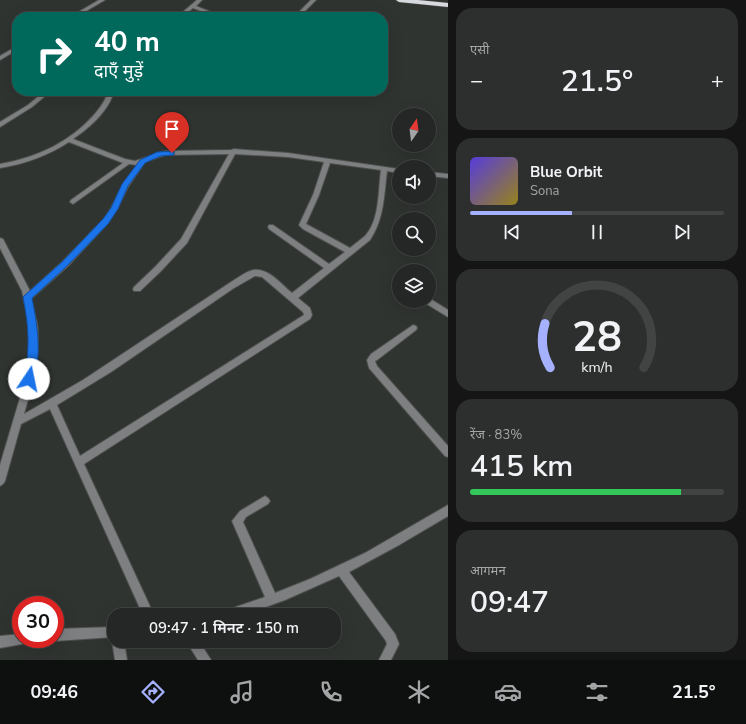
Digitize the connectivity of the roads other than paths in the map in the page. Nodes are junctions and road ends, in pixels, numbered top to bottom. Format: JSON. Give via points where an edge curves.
{"nodes":[{"id":1,"x":102,"y":0,"type":"edge"},
{"id":2,"x":200,"y":0,"type":"edge"},
{"id":3,"x":314,"y":0,"type":"edge"},
{"id":4,"x":399,"y":0,"type":"edge"},
{"id":5,"x":448,"y":5,"type":"edge"},
{"id":6,"x":192,"y":6,"type":"junction"},
{"id":7,"x":81,"y":12,"type":"edge"},
{"id":8,"x":185,"y":12,"type":"edge"},
{"id":9,"x":208,"y":12,"type":"edge"},
{"id":10,"x":301,"y":12,"type":"edge"},
{"id":11,"x":12,"y":51,"type":"edge"},
{"id":12,"x":0,"y":58,"type":"edge"},
{"id":13,"x":42,"y":96,"type":"edge"},
{"id":14,"x":110,"y":96,"type":"edge"},
{"id":15,"x":0,"y":125,"type":"edge"},
{"id":16,"x":69,"y":140,"type":"junction"},
{"id":17,"x":234,"y":151,"type":"junction"},
{"id":18,"x":328,"y":161,"type":"junction"},
{"id":19,"x":128,"y":162,"type":"junction"},
{"id":20,"x":142,"y":162,"type":"junction"},
{"id":21,"x":0,"y":166,"type":"edge"},
{"id":22,"x":384,"y":169,"type":"junction"},
{"id":23,"x":392,"y":170,"type":"edge"},
{"id":24,"x":436,"y":175,"type":"edge"},
{"id":25,"x":448,"y":176,"type":"edge"},
{"id":26,"x":73,"y":202,"type":"dead end"},
{"id":27,"x":271,"y":227,"type":"dead end"},
{"id":28,"x":0,"y":241,"type":"edge"},
{"id":29,"x":350,"y":251,"type":"junction"},
{"id":30,"x":329,"y":268,"type":"junction"},
{"id":31,"x":137,"y":288,"type":"dead end"},
{"id":32,"x":28,"y":297,"type":"junction"},
{"id":33,"x":292,"y":298,"type":"junction"},
{"id":34,"x":436,"y":306,"type":"edge"},
{"id":35,"x":448,"y":314,"type":"edge"},
{"id":36,"x":413,"y":328,"type":"dead end"},
{"id":37,"x":52,"y":405,"type":"junction"},
{"id":38,"x":18,"y":421,"type":"junction"},
{"id":39,"x":448,"y":453,"type":"edge"},
{"id":40,"x":78,"y":462,"type":"junction"},
{"id":41,"x":0,"y":481,"type":"edge"},
{"id":42,"x":265,"y":501,"type":"dead end"},
{"id":43,"x":448,"y":510,"type":"edge"},
{"id":44,"x":341,"y":570,"type":"junction"},
{"id":45,"x":272,"y":600,"type":"junction"},
{"id":46,"x":146,"y":608,"type":"edge"},
{"id":47,"x":249,"y":608,"type":"edge"},
{"id":48,"x":107,"y":632,"type":"edge"},
{"id":49,"x":64,"y":635,"type":"edge"},
{"id":50,"x":12,"y":640,"type":"edge"},
{"id":51,"x":0,"y":642,"type":"edge"},
{"id":52,"x":119,"y":648,"type":"edge"},
{"id":53,"x":197,"y":648,"type":"edge"},
{"id":54,"x":121,"y":660,"type":"edge"},
{"id":55,"x":205,"y":660,"type":"edge"},
{"id":56,"x":384,"y":660,"type":"edge"}],
"edges":[{"from":1,"to":7,"type":"street"},
{"from":2,"to":6,"type":"street"},
{"from":3,"to":10,"type":"street"},
{"from":4,"to":5,"type":"highway"},
{"from":6,"to":8,"type":"street"},
{"from":6,"to":9,"type":"street"},
{"from":11,"to":12,"type":"street"},
{"from":13,"to":15,"type":"street"},
{"from":14,"to":16,"type":"street","via":[[94,119]]},
{"from":16,"to":19,"type":"street"},
{"from":16,"to":21,"type":"street","via":[[43,153]]},
{"from":17,"to":18,"type":"street"},
{"from":17,"to":20,"type":"street","via":[[165,153]]},
{"from":17,"to":31,"type":"street","via":[[184,241]]},
{"from":18,"to":22,"type":"street"},
{"from":18,"to":29,"type":"street","via":[[302,224]]},
{"from":19,"to":20,"type":"street"},
{"from":19,"to":26,"type":"street"},
{"from":20,"to":32,"type":"street","via":[[125,186],[106,222]]},
{"from":22,"to":23,"type":"street"},
{"from":22,"to":29,"type":"street","via":[[376,226],[367,238]]},
{"from":24,"to":25,"type":"street"},
{"from":27,"to":30,"type":"street"},
{"from":28,"to":32,"type":"street","via":[[15,266]]},
{"from":29,"to":30,"type":"street"},
{"from":30,"to":33,"type":"street"},
{"from":32,"to":38,"type":"street","via":[[33,324],[33,355]]},
{"from":33,"to":37,"type":"street","via":[[261,273],[251,275]]},
{"from":33,"to":40,"type":"street","via":[[307,310],[307,317]]},
{"from":34,"to":35,"type":"street"},
{"from":36,"to":39,"type":"street","via":[[374,357],[371,364]]},
{"from":37,"to":38,"type":"street"},
{"from":37,"to":40,"type":"street"},
{"from":38,"to":41,"type":"street"},
{"from":40,"to":46,"type":"street"},
{"from":42,"to":45,"type":"street","via":[[243,514],[237,521]]},
{"from":43,"to":44,"type":"street"},
{"from":44,"to":45,"type":"street"},
{"from":44,"to":56,"type":"street","via":[[391,638],[393,644]]},
{"from":45,"to":47,"type":"street"},
{"from":48,"to":49,"type":"street"},
{"from":50,"to":51,"type":"street"},
{"from":52,"to":54,"type":"street"},
{"from":53,"to":55,"type":"street"}]}
